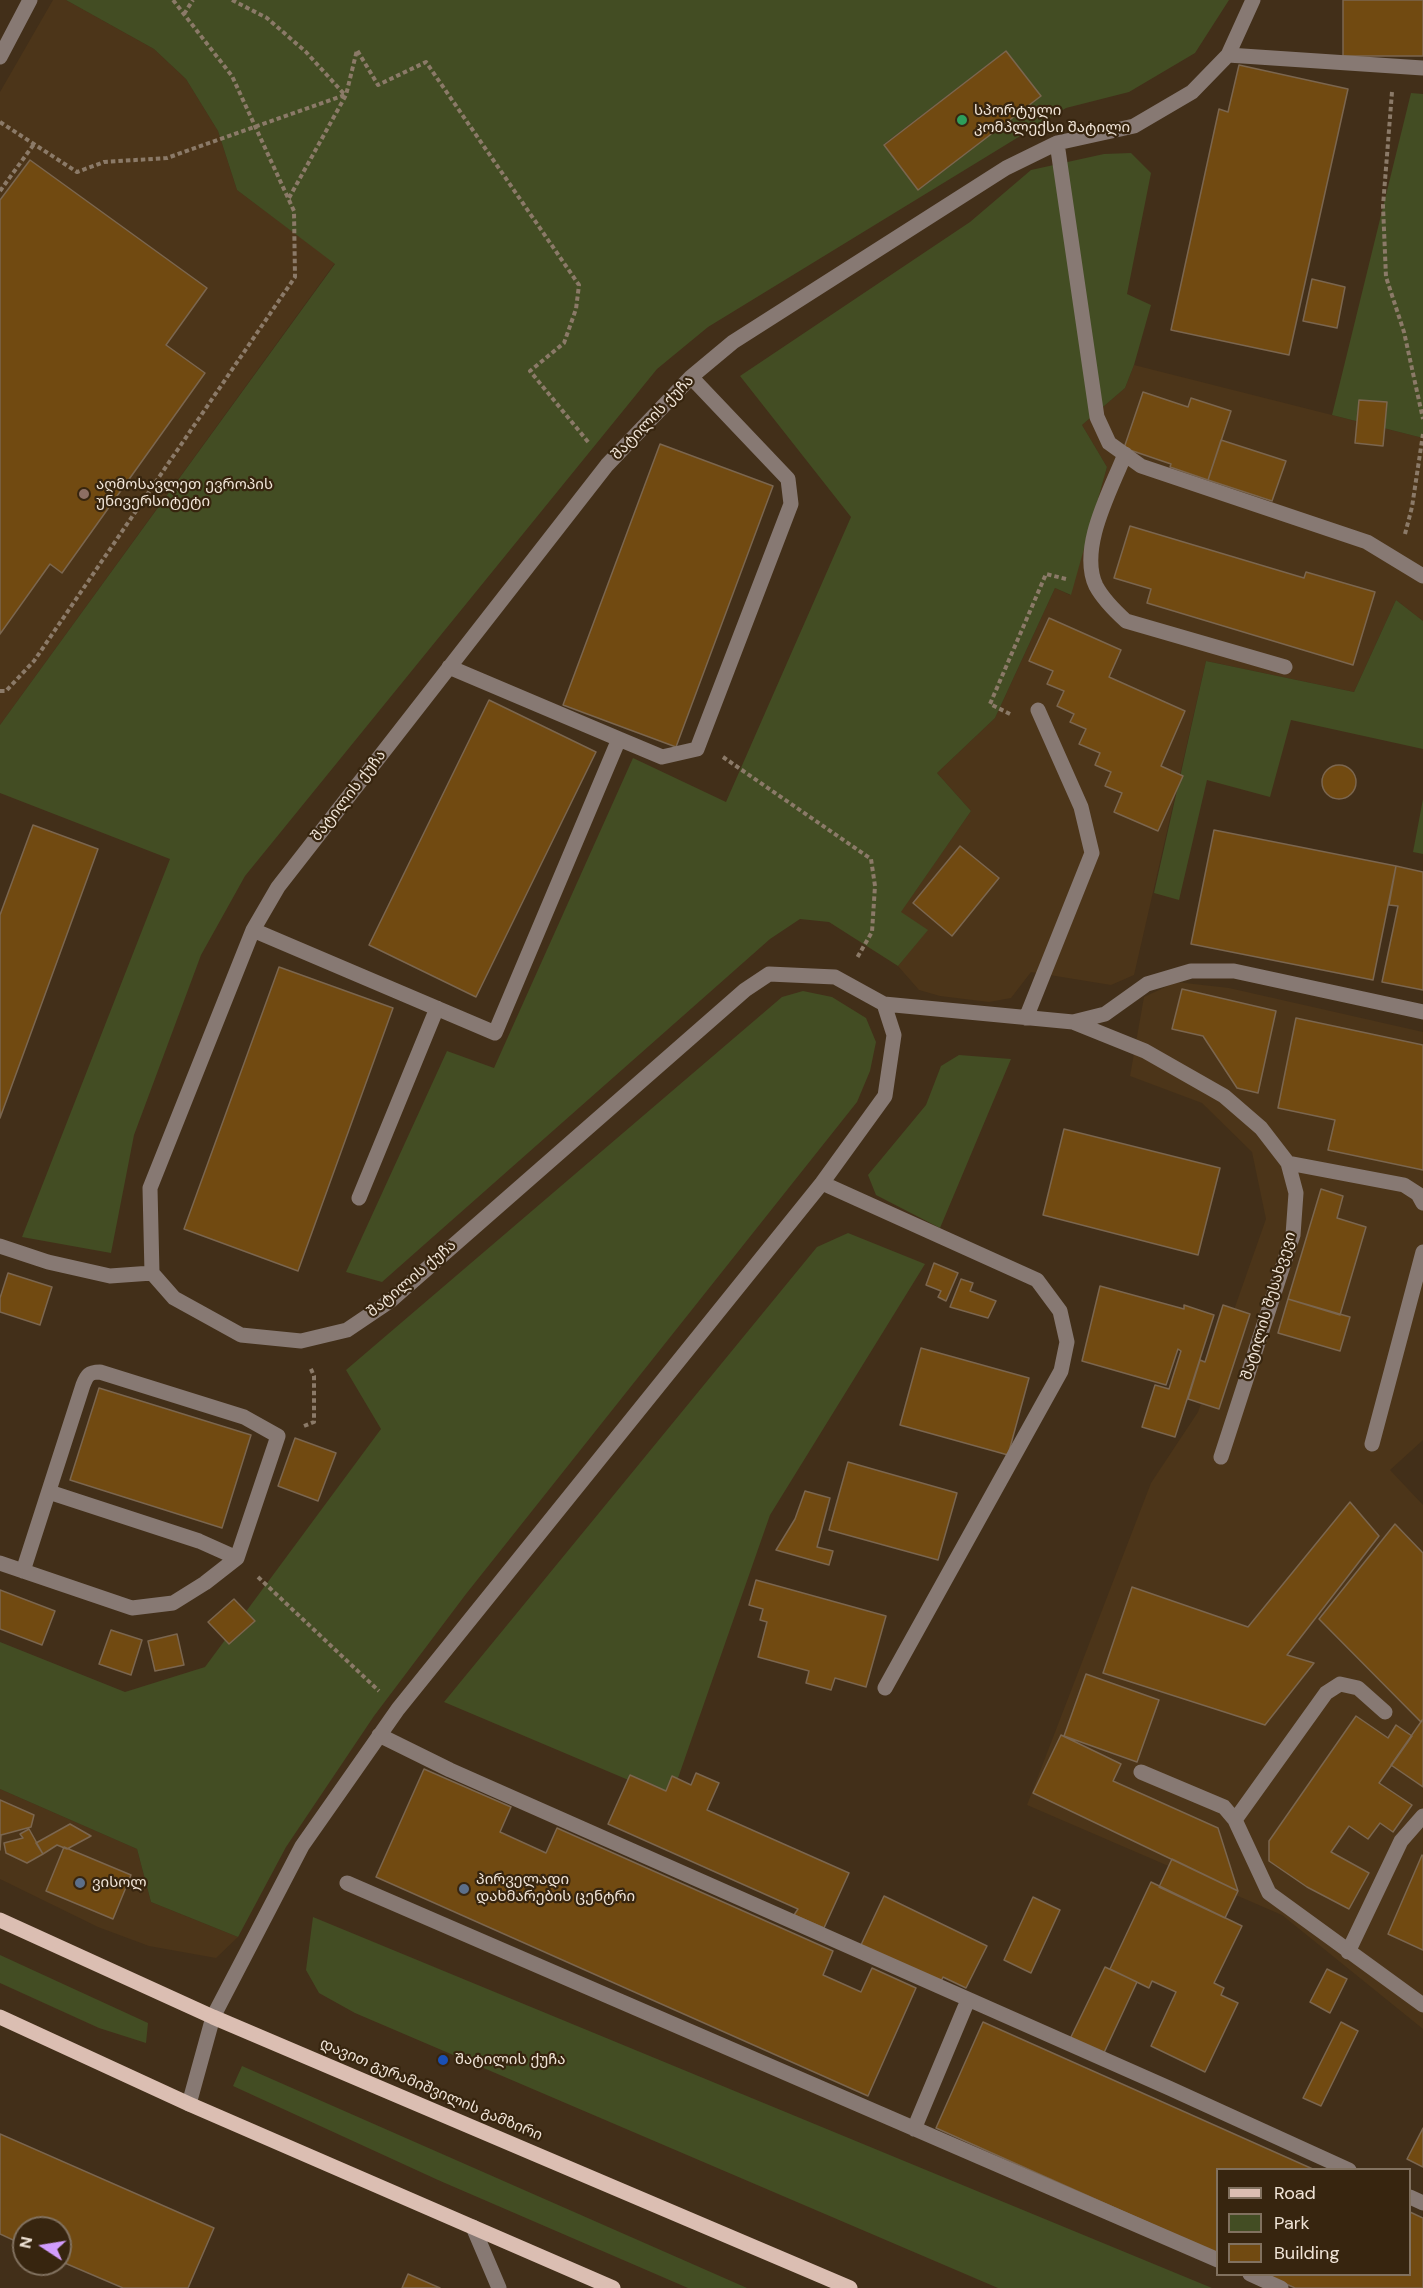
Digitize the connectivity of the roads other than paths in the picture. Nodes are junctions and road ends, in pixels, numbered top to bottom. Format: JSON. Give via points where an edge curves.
{"nodes":[{"id":1,"x":30,"y":0,"type":"edge"},
{"id":2,"x":1254,"y":0,"type":"edge"},
{"id":3,"x":1228,"y":55,"type":"junction"},
{"id":4,"x":0,"y":57,"type":"edge"},
{"id":5,"x":1423,"y":68,"type":"edge"},
{"id":6,"x":1057,"y":143,"type":"junction"},
{"id":7,"x":691,"y":377,"type":"junction"},
{"id":8,"x":1125,"y":454,"type":"junction"},
{"id":9,"x":1423,"y":576,"type":"edge"},
{"id":10,"x":449,"y":667,"type":"junction"},
{"id":11,"x":1285,"y":667,"type":"dead end"},
{"id":12,"x":1038,"y":710,"type":"road end"},
{"id":13,"x":619,"y":740,"type":"junction"},
{"id":14,"x":253,"y":930,"type":"junction"},
{"id":15,"x":884,"y":1004,"type":"junction"},
{"id":16,"x":437,"y":1008,"type":"junction"},
{"id":17,"x":1423,"y":1012,"type":"edge"},
{"id":18,"x":1026,"y":1018,"type":"junction"},
{"id":19,"x":1073,"y":1022,"type":"junction"},
{"id":20,"x":1288,"y":1163,"type":"junction"},
{"id":21,"x":822,"y":1183,"type":"junction"},
{"id":22,"x":359,"y":1198,"type":"dead end"},
{"id":23,"x":1423,"y":1203,"type":"edge"},
{"id":24,"x":0,"y":1246,"type":"edge"},
{"id":25,"x":1423,"y":1252,"type":"edge"},
{"id":26,"x":152,"y":1273,"type":"junction"},
{"id":27,"x":1372,"y":1444,"type":"dead end"},
{"id":28,"x":1221,"y":1456,"type":"dead end"},
{"id":29,"x":49,"y":1492,"type":"junction"},
{"id":30,"x":237,"y":1558,"type":"junction"},
{"id":31,"x":0,"y":1563,"type":"edge"},
{"id":32,"x":23,"y":1571,"type":"junction"},
{"id":33,"x":885,"y":1688,"type":"dead end"},
{"id":34,"x":1384,"y":1712,"type":"dead end"},
{"id":35,"x":379,"y":1735,"type":"junction"},
{"id":36,"x":1141,"y":1772,"type":"dead end"},
{"id":37,"x":1423,"y":1816,"type":"edge"},
{"id":38,"x":1235,"y":1820,"type":"junction"},
{"id":39,"x":347,"y":1884,"type":"dead end"},
{"id":40,"x":0,"y":1920,"type":"edge"},
{"id":41,"x":1348,"y":1952,"type":"junction"},
{"id":42,"x":968,"y":2000,"type":"junction"},
{"id":43,"x":1423,"y":2005,"type":"edge"},
{"id":44,"x":0,"y":2017,"type":"edge"},
{"id":45,"x":213,"y":2017,"type":"junction"},
{"id":46,"x":189,"y":2104,"type":"junction"},
{"id":47,"x":914,"y":2129,"type":"junction"},
{"id":48,"x":1347,"y":2168,"type":"edge"},
{"id":49,"x":473,"y":2227,"type":"junction"},
{"id":50,"x":1216,"y":2259,"type":"edge"},
{"id":51,"x":1254,"y":2276,"type":"edge"},
{"id":52,"x":499,"y":2288,"type":"edge"},
{"id":53,"x":613,"y":2288,"type":"edge"},
{"id":54,"x":850,"y":2288,"type":"edge"},
{"id":55,"x":1281,"y":2288,"type":"edge"}],
"edges":[{"from":1,"to":4,"type":"street"},
{"from":2,"to":3,"type":"street","name":"შატილის ქუჩა"},
{"from":3,"to":5,"type":"street"},
{"from":3,"to":6,"type":"street","name":"შატილის ქუჩა","via":[[1192,92],[1134,126]]},
{"from":6,"to":7,"type":"street","name":"შატილის ქუჩა","via":[[1006,168],[753,329]]},
{"from":6,"to":8,"type":"street","via":[[1097,417],[1109,442]]},
{"from":7,"to":10,"type":"street","name":"შატილის ქუჩა","via":[[607,465]]},
{"from":7,"to":13,"type":"street","via":[[788,479],[792,504],[697,749],[662,757]]},
{"from":8,"to":9,"type":"street","via":[[1141,466],[1367,542]]},
{"from":8,"to":11,"type":"street","via":[[1094,536],[1089,562],[1096,586],[1112,608],[1126,621]]},
{"from":10,"to":13,"type":"street"},
{"from":10,"to":14,"type":"street","name":"შატილის ქუჩა","via":[[278,887]]},
{"from":12,"to":18,"type":"street","via":[[1081,807],[1092,854]]},
{"from":13,"to":16,"type":"street","via":[[495,1033]]},
{"from":14,"to":16,"type":"street"},
{"from":14,"to":26,"type":"street","name":"შატილის ქუჩა","via":[[150,1188]]},
{"from":15,"to":18,"type":"street","name":"შატილის შესახვევი"},
{"from":15,"to":21,"type":"street","via":[[894,1035],[885,1096]]},
{"from":15,"to":26,"type":"street","name":"შატილის ქუჩა","via":[[835,977],[769,974],[745,990],[390,1301],[347,1330],[301,1341],[241,1335],[174,1298]]},
{"from":16,"to":22,"type":"street"},
{"from":17,"to":19,"type":"street","name":"შატილის შესახვევი","via":[[1234,971],[1191,971],[1147,984],[1105,1014]]},
{"from":18,"to":19,"type":"street","name":"შატილის შესახვევი"},
{"from":19,"to":20,"type":"street","name":"შატილის შესახვევი","via":[[1145,1051],[1224,1096],[1261,1128]]},
{"from":20,"to":23,"type":"street","via":[[1404,1185],[1418,1194]]},
{"from":20,"to":28,"type":"street","name":"შატილის შესახვევი","via":[[1296,1193],[1293,1235]]},
{"from":21,"to":33,"type":"street","via":[[1037,1281],[1060,1311],[1067,1342],[1061,1371]]},
{"from":21,"to":35,"type":"street"},
{"from":24,"to":26,"type":"street","via":[[110,1276]]},
{"from":25,"to":27,"type":"street"},
{"from":29,"to":30,"type":"street"},
{"from":29,"to":30,"type":"street","via":[[83,1385],[93,1372],[244,1417],[278,1436]]},
{"from":29,"to":32,"type":"street"},
{"from":30,"to":32,"type":"street","via":[[173,1603],[132,1608]]},
{"from":31,"to":32,"type":"street"},
{"from":34,"to":38,"type":"street","via":[[1358,1688],[1340,1684],[1326,1693]]},
{"from":35,"to":42,"type":"street"},
{"from":35,"to":45,"type":"street","via":[[302,1846]]},
{"from":36,"to":38,"type":"street","via":[[1224,1807]]},
{"from":37,"to":41,"type":"street","via":[[1401,1841]]},
{"from":38,"to":41,"type":"street","via":[[1269,1893]]},
{"from":39,"to":47,"type":"street"},
{"from":40,"to":45,"type":"main road","name":"დავით გურამიშვილის გამზირი"},
{"from":41,"to":43,"type":"street"},
{"from":42,"to":47,"type":"street"},
{"from":42,"to":48,"type":"street"},
{"from":44,"to":46,"type":"main road"},
{"from":45,"to":46,"type":"street"},
{"from":45,"to":54,"type":"main road","name":"დავით გურამიშვილის გამზირი"},
{"from":46,"to":49,"type":"main road"},
{"from":47,"to":50,"type":"street"},
{"from":49,"to":52,"type":"street"},
{"from":49,"to":53,"type":"main road"},
{"from":51,"to":55,"type":"street"}]}
